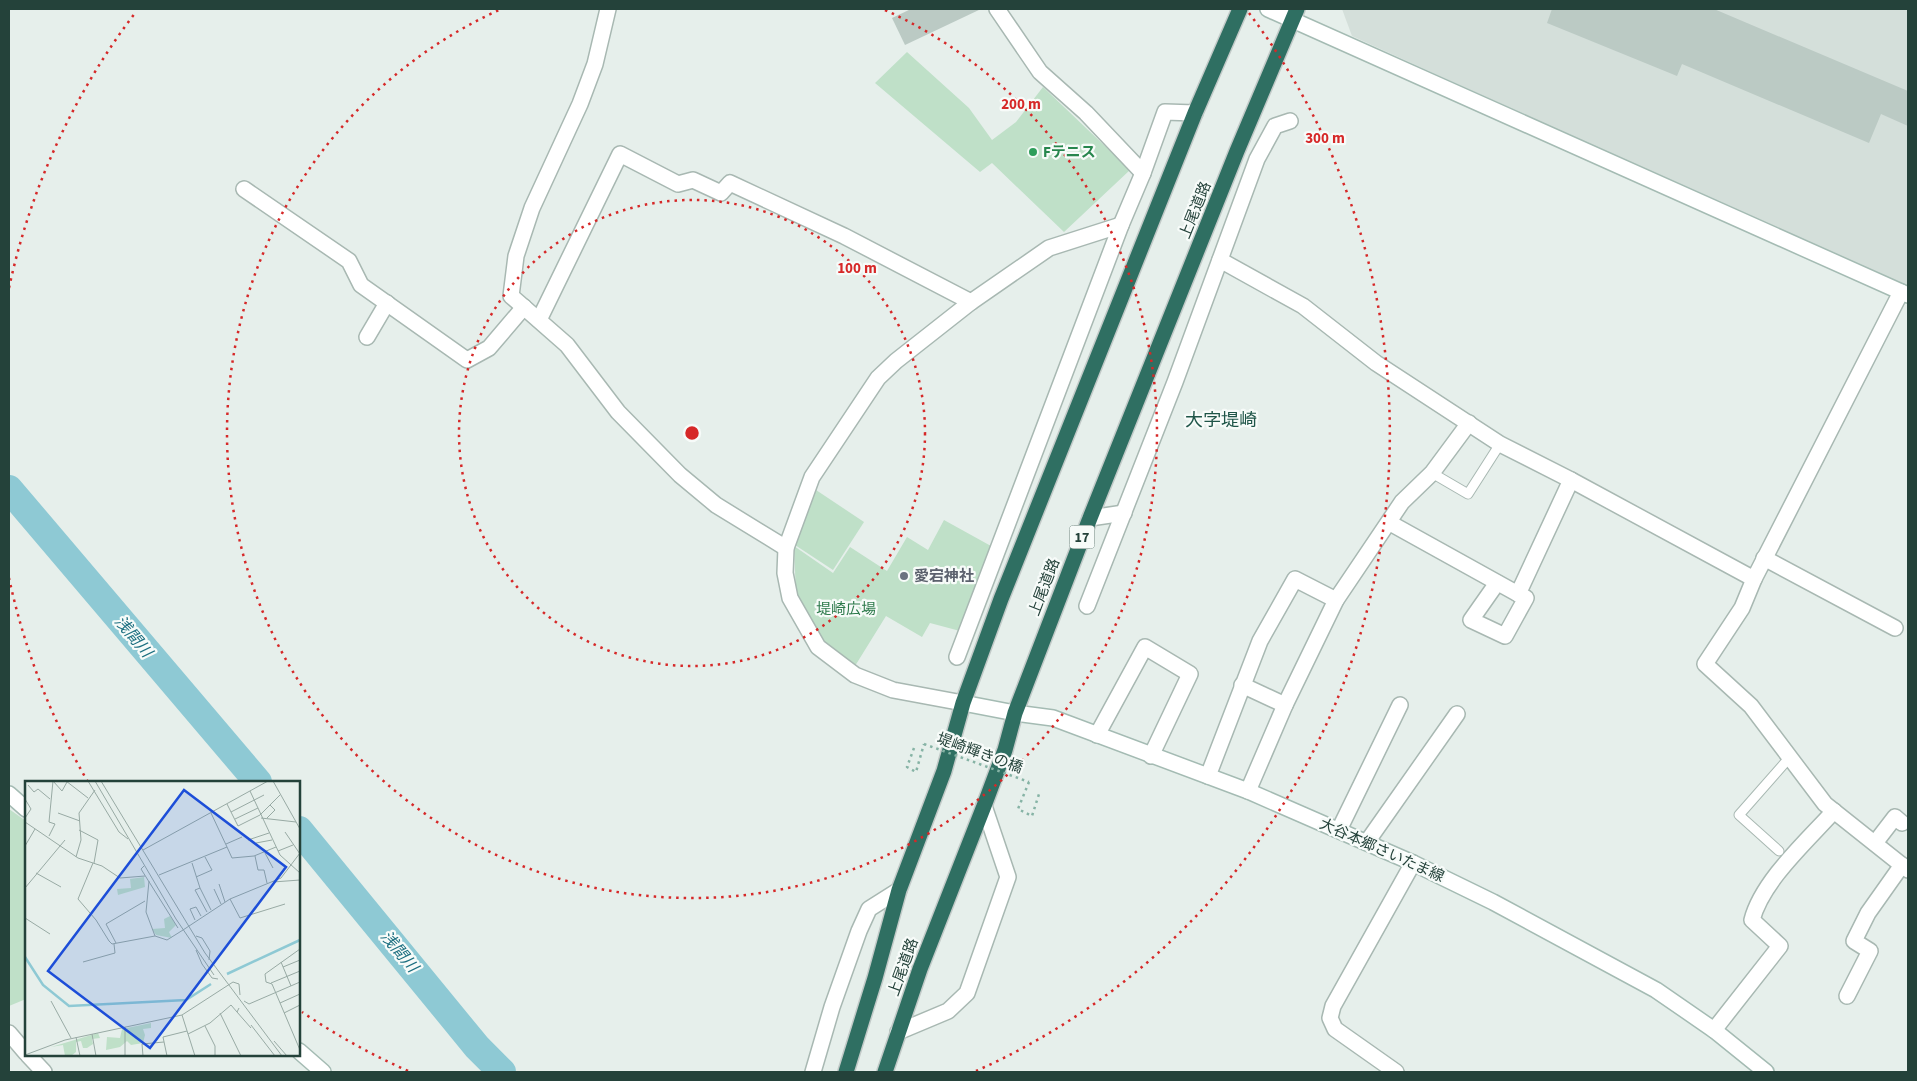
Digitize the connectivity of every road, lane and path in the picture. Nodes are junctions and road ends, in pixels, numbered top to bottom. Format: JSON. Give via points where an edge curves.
{"nodes":[{"id":1,"x":608,"y":9,"type":"edge"},
{"id":2,"x":997,"y":9,"type":"edge"},
{"id":3,"x":1240,"y":9,"type":"edge"},
{"id":4,"x":1268,"y":9,"type":"edge"},
{"id":5,"x":1295,"y":14,"type":"edge"},
{"id":6,"x":1195,"y":113,"type":"junction"},
{"id":7,"x":1290,"y":121,"type":"dead end"},
{"id":8,"x":1237,"y":151,"type":"junction"},
{"id":9,"x":1257,"y":160,"type":"junction"},
{"id":10,"x":1143,"y":173,"type":"junction"},
{"id":11,"x":244,"y":189,"type":"dead end"},
{"id":12,"x":1120,"y":225,"type":"junction"},
{"id":13,"x":1220,"y":260,"type":"junction"},
{"id":14,"x":1905,"y":294,"type":"edge"},
{"id":15,"x":971,"y":302,"type":"junction"},
{"id":16,"x":387,"y":303,"type":"junction"},
{"id":17,"x":524,"y":307,"type":"junction"},
{"id":18,"x":539,"y":320,"type":"junction"},
{"id":19,"x":367,"y":337,"type":"dead end"},
{"id":20,"x":1469,"y":423,"type":"junction"},
{"id":21,"x":1500,"y":444,"type":"junction"},
{"id":22,"x":1432,"y":472,"type":"junction"},
{"id":23,"x":1571,"y":480,"type":"junction"},
{"id":24,"x":1124,"y":513,"type":"junction"},
{"id":25,"x":1090,"y":518,"type":"junction"},
{"id":26,"x":1390,"y":523,"type":"junction"},
{"id":27,"x":786,"y":548,"type":"junction"},
{"id":28,"x":1764,"y":558,"type":"junction"},
{"id":29,"x":1754,"y":579,"type":"junction"},
{"id":30,"x":1498,"y":583,"type":"junction"},
{"id":31,"x":983,"y":584,"type":"junction"},
{"id":32,"x":1518,"y":594,"type":"junction"},
{"id":33,"x":1001,"y":599,"type":"junction"},
{"id":34,"x":1336,"y":600,"type":"junction"},
{"id":35,"x":1087,"y":606,"type":"dead end"},
{"id":36,"x":1895,"y":628,"type":"dead end"},
{"id":37,"x":957,"y":657,"type":"dead end"},
{"id":38,"x":1242,"y":685,"type":"junction"},
{"id":39,"x":963,"y":703,"type":"junction"},
{"id":40,"x":1285,"y":704,"type":"junction"},
{"id":41,"x":1400,"y":705,"type":"dead end"},
{"id":42,"x":1015,"y":714,"type":"junction"},
{"id":43,"x":1457,"y":714,"type":"dead end"},
{"id":44,"x":1097,"y":735,"type":"junction"},
{"id":45,"x":914,"y":748,"type":"dead end"},
{"id":46,"x":1151,"y":756,"type":"junction"},
{"id":47,"x":1790,"y":757,"type":"junction"},
{"id":48,"x":1208,"y":776,"type":"junction"},
{"id":49,"x":1248,"y":791,"type":"junction"},
{"id":50,"x":1039,"y":794,"type":"dead end"},
{"id":51,"x":984,"y":806,"type":"junction"},
{"id":52,"x":1834,"y":811,"type":"junction"},
{"id":53,"x":1902,"y":823,"type":"dead end"},
{"id":54,"x":1339,"y":830,"type":"junction"},
{"id":55,"x":1367,"y":842,"type":"junction"},
{"id":56,"x":1875,"y":842,"type":"junction"},
{"id":57,"x":1779,"y":851,"type":"dead end"},
{"id":58,"x":1413,"y":863,"type":"junction"},
{"id":59,"x":1905,"y":867,"type":"edge"},
{"id":60,"x":899,"y":890,"type":"junction"},
{"id":61,"x":1847,"y":996,"type":"dead end"},
{"id":62,"x":1714,"y":1030,"type":"junction"},
{"id":63,"x":898,"y":1032,"type":"junction"},
{"id":64,"x":9,"y":1033,"type":"edge"},
{"id":65,"x":1736,"y":1049,"type":"junction"},
{"id":66,"x":300,"y":1051,"type":"edge"},
{"id":67,"x":25,"y":1052,"type":"edge"},
{"id":68,"x":29,"y":1056,"type":"edge"},
{"id":69,"x":44,"y":1072,"type":"edge"},
{"id":70,"x":323,"y":1072,"type":"edge"},
{"id":71,"x":813,"y":1072,"type":"edge"},
{"id":72,"x":846,"y":1072,"type":"edge"},
{"id":73,"x":885,"y":1072,"type":"edge"},
{"id":74,"x":1396,"y":1072,"type":"edge"},
{"id":75,"x":1752,"y":1072,"type":"edge"},
{"id":76,"x":1766,"y":1072,"type":"edge"}],
"edges":[{"from":1,"to":17,"type":"street","via":[[595,64],[532,208],[516,256],[511,296]]},
{"from":2,"to":10,"type":"street","via":[[1040,72],[1086,113]]},
{"from":3,"to":6,"type":"highway","name":"上尾道路"},
{"from":4,"to":5,"type":"street"},
{"from":5,"to":8,"type":"highway","name":"上尾道路","number":"17"},
{"from":5,"to":14,"type":"street"},
{"from":6,"to":10,"type":"street","via":[[1165,112]]},
{"from":6,"to":33,"type":"highway","name":"上尾道路"},
{"from":7,"to":9,"type":"street","via":[[1275,126]]},
{"from":8,"to":9,"type":"street"},
{"from":8,"to":25,"type":"highway","name":"上尾道路","number":"17"},
{"from":9,"to":13,"type":"street"},
{"from":10,"to":12,"type":"street"},
{"from":11,"to":16,"type":"street","via":[[349,261],[361,285]]},
{"from":12,"to":15,"type":"street","name":"大谷本郷さいたま線","via":[[1050,248]]},
{"from":12,"to":31,"type":"street"},
{"from":13,"to":20,"type":"street","via":[[1303,306],[1376,363]]},
{"from":13,"to":24,"type":"street"},
{"from":14,"to":28,"type":"street"},
{"from":15,"to":18,"type":"street","via":[[844,236],[730,183],[721,193],[693,180],[678,184],[620,154]]},
{"from":15,"to":27,"type":"street","name":"大谷本郷さいたま線","via":[[878,378],[812,476]]},
{"from":16,"to":17,"type":"street","via":[[467,360],[489,348]]},
{"from":16,"to":19,"type":"street"},
{"from":17,"to":18,"type":"street"},
{"from":18,"to":27,"type":"street","via":[[567,345],[618,412],[680,474],[716,505]]},
{"from":20,"to":21,"type":"street"},
{"from":20,"to":22,"type":"street"},
{"from":21,"to":22,"type":"lane","via":[[1468,494]]},
{"from":21,"to":23,"type":"street"},
{"from":22,"to":26,"type":"street","via":[[1402,502]]},
{"from":23,"to":29,"type":"street"},
{"from":23,"to":32,"type":"street"},
{"from":24,"to":25,"type":"street"},
{"from":24,"to":35,"type":"street"},
{"from":25,"to":42,"type":"highway","name":"上尾道路","number":"17"},
{"from":26,"to":30,"type":"street"},
{"from":26,"to":34,"type":"street"},
{"from":27,"to":39,"type":"street","name":"大谷本郷さいたま線","via":[[790,598],[818,646],[855,675],[893,690]]},
{"from":28,"to":29,"type":"street"},
{"from":28,"to":36,"type":"street"},
{"from":29,"to":47,"type":"street","via":[[1742,608],[1705,664],[1751,706]]},
{"from":30,"to":32,"type":"street"},
{"from":30,"to":32,"type":"street","via":[[1471,620],[1505,636],[1526,598]]},
{"from":31,"to":33,"type":"street"},
{"from":31,"to":37,"type":"street"},
{"from":33,"to":39,"type":"highway","name":"上尾道路"},
{"from":34,"to":38,"type":"street","via":[[1295,579],[1260,640]]},
{"from":34,"to":40,"type":"street"},
{"from":38,"to":40,"type":"street"},
{"from":38,"to":48,"type":"street"},
{"from":39,"to":42,"type":"street","name":"大谷本郷さいたま線"},
{"from":39,"to":60,"type":"highway","name":"上尾道路","via":[[944,771]]},
{"from":40,"to":49,"type":"street"},
{"from":41,"to":54,"type":"street"},
{"from":42,"to":44,"type":"street","name":"大谷本郷さいたま線","via":[[1053,718]]},
{"from":42,"to":51,"type":"highway","name":"上尾道路","number":"17"},
{"from":43,"to":55,"type":"street"},
{"from":44,"to":46,"type":"street","name":"大谷本郷さいたま線"},
{"from":44,"to":46,"type":"street","via":[[1145,647],[1190,674]]},
{"from":45,"to":50,"type":"path","name":"堤崎輝きの橋","bridge":true,"via":[[907,768],[916,772],[924,745],[1029,782],[1018,809],[1032,816]]},
{"from":46,"to":48,"type":"street","name":"大谷本郷さいたま線"},
{"from":47,"to":52,"type":"street","via":[[1825,804]]},
{"from":47,"to":57,"type":"lane","via":[[1739,814]]},
{"from":48,"to":49,"type":"street","name":"大谷本郷さいたま線"},
{"from":49,"to":54,"type":"street","name":"大谷本郷さいたま線"},
{"from":51,"to":63,"type":"highway","name":"上尾道路","number":"17"},
{"from":51,"to":63,"type":"street","via":[[1008,877],[967,993],[948,1011]]},
{"from":52,"to":56,"type":"street"},
{"from":52,"to":62,"type":"street","via":[[1768,884],[1756,905],[1752,920],[1780,946]]},
{"from":53,"to":56,"type":"street","via":[[1895,817]]},
{"from":54,"to":55,"type":"street","name":"大谷本郷さいたま線"},
{"from":55,"to":58,"type":"street","name":"大谷本郷さいたま線"},
{"from":56,"to":59,"type":"street"},
{"from":58,"to":62,"type":"street","name":"大谷本郷さいたま線","via":[[1656,990]]},
{"from":58,"to":74,"type":"street","via":[[1333,1006],[1330,1018],[1335,1029]]},
{"from":59,"to":61,"type":"street","via":[[1868,913],[1854,940],[1870,951]]},
{"from":60,"to":71,"type":"street","via":[[869,908],[832,1007]]},
{"from":60,"to":72,"type":"highway","name":"上尾道路"},
{"from":62,"to":65,"type":"street","name":"大谷本郷さいたま線"},
{"from":63,"to":73,"type":"highway","name":"上尾道路","number":"17"},
{"from":64,"to":67,"type":"street"},
{"from":65,"to":75,"type":"street"},
{"from":65,"to":76,"type":"street","name":"大谷本郷さいたま線"},
{"from":66,"to":70,"type":"street"},
{"from":68,"to":69,"type":"street"}]}
